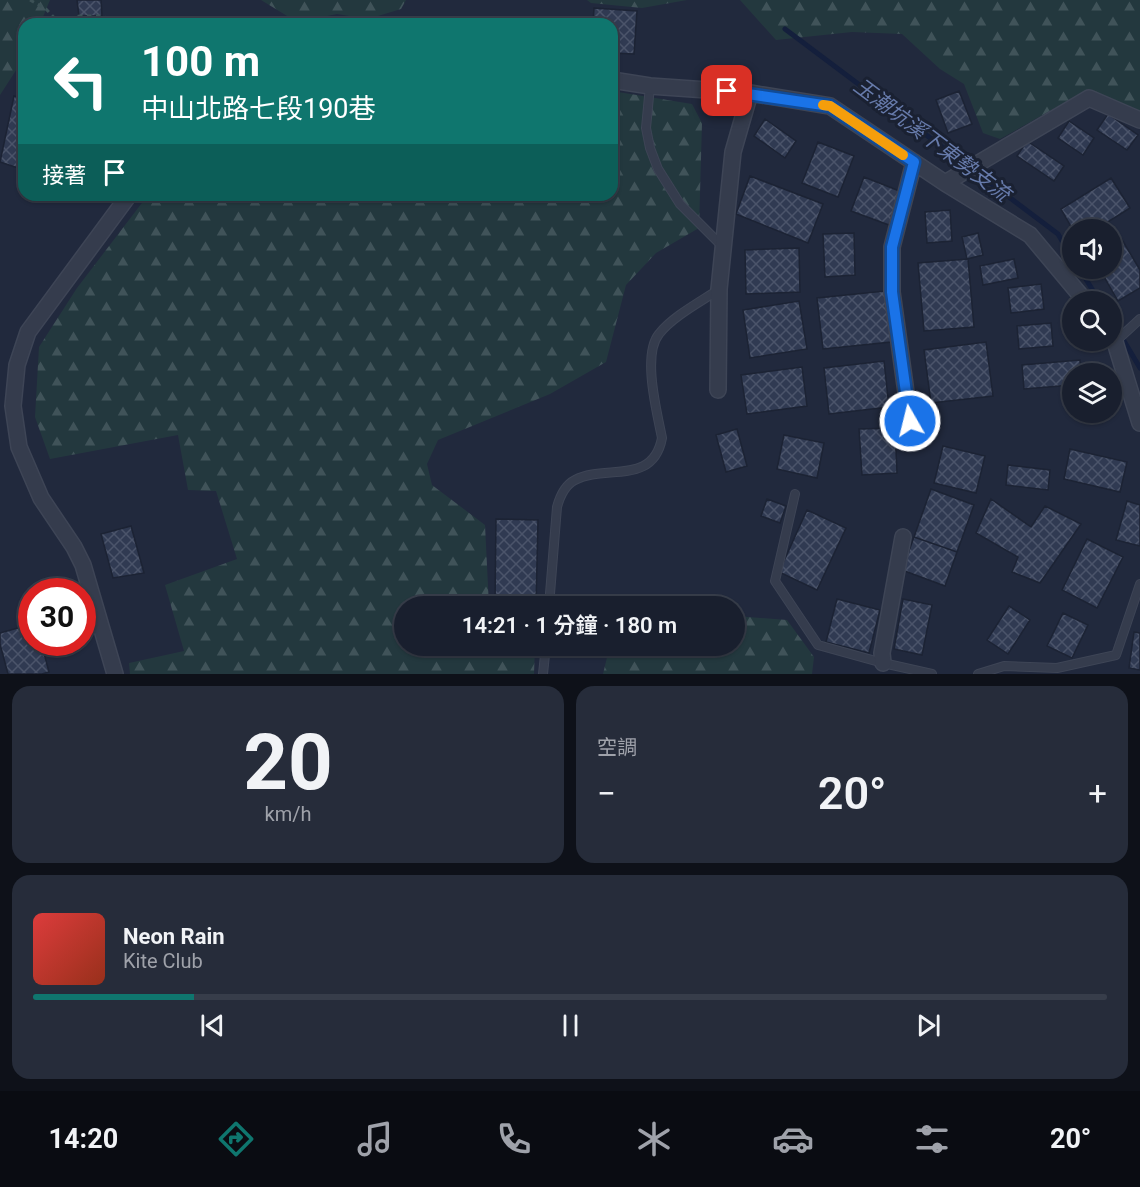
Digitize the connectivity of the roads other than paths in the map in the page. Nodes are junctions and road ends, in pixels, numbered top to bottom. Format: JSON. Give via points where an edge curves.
{"nodes":[{"id":1,"x":618,"y":81,"type":"edge"},
{"id":2,"x":650,"y":86,"type":"junction"},
{"id":3,"x":750,"y":93,"type":"junction"},
{"id":4,"x":1140,"y":120,"type":"edge"},
{"id":5,"x":914,"y":162,"type":"junction"},
{"id":6,"x":945,"y":183,"type":"junction"},
{"id":7,"x":125,"y":201,"type":"edge"},
{"id":8,"x":723,"y":248,"type":"junction"},
{"id":9,"x":719,"y":289,"type":"junction"},
{"id":10,"x":1077,"y":291,"type":"edge"},
{"id":11,"x":1140,"y":319,"type":"edge"},
{"id":12,"x":1122,"y":333,"type":"edge"},
{"id":13,"x":1117,"y":351,"type":"edge"},
{"id":14,"x":718,"y":390,"type":"dead end"},
{"id":15,"x":910,"y":421,"type":"dead end"},
{"id":16,"x":1140,"y":423,"type":"edge"},
{"id":17,"x":795,"y":494,"type":"dead end"},
{"id":18,"x":903,"y":537,"type":"dead end"},
{"id":19,"x":1140,"y":584,"type":"edge"},
{"id":20,"x":550,"y":596,"type":"edge"},
{"id":21,"x":545,"y":656,"type":"edge"},
{"id":22,"x":883,"y":663,"type":"junction"},
{"id":23,"x":114,"y":674,"type":"edge"},
{"id":24,"x":543,"y":674,"type":"edge"},
{"id":25,"x":932,"y":674,"type":"edge"},
{"id":26,"x":978,"y":674,"type":"edge"}],
"edges":[{"from":1,"to":2,"type":"street"},
{"from":2,"to":3,"type":"street"},
{"from":2,"to":8,"type":"lane","via":[[646,128],[658,169],[680,204]]},
{"from":3,"to":5,"type":"street","via":[[830,106]]},
{"from":3,"to":8,"type":"street","via":[[733,152]]},
{"from":4,"to":6,"type":"street","via":[[1089,98]]},
{"from":5,"to":6,"type":"street"},
{"from":5,"to":15,"type":"street","via":[[892,247],[892,292]]},
{"from":6,"to":10,"type":"street","via":[[1030,235]]},
{"from":7,"to":23,"type":"street","via":[[28,332],[17,365],[13,406],[19,447],[41,498],[83,566]]},
{"from":8,"to":9,"type":"street"},
{"from":9,"to":14,"type":"street"},
{"from":9,"to":20,"type":"lane","via":[[668,325],[652,346],[652,377],[662,438],[656,455],[634,469],[577,478],[561,495]]},
{"from":11,"to":12,"type":"lane"},
{"from":13,"to":16,"type":"street"},
{"from":17,"to":22,"type":"lane","via":[[775,582],[818,645]]},
{"from":18,"to":22,"type":"street"},
{"from":19,"to":26,"type":"lane","via":[[1116,655],[1057,668],[1004,666]]},
{"from":21,"to":24,"type":"lane"},
{"from":22,"to":25,"type":"lane"}]}
